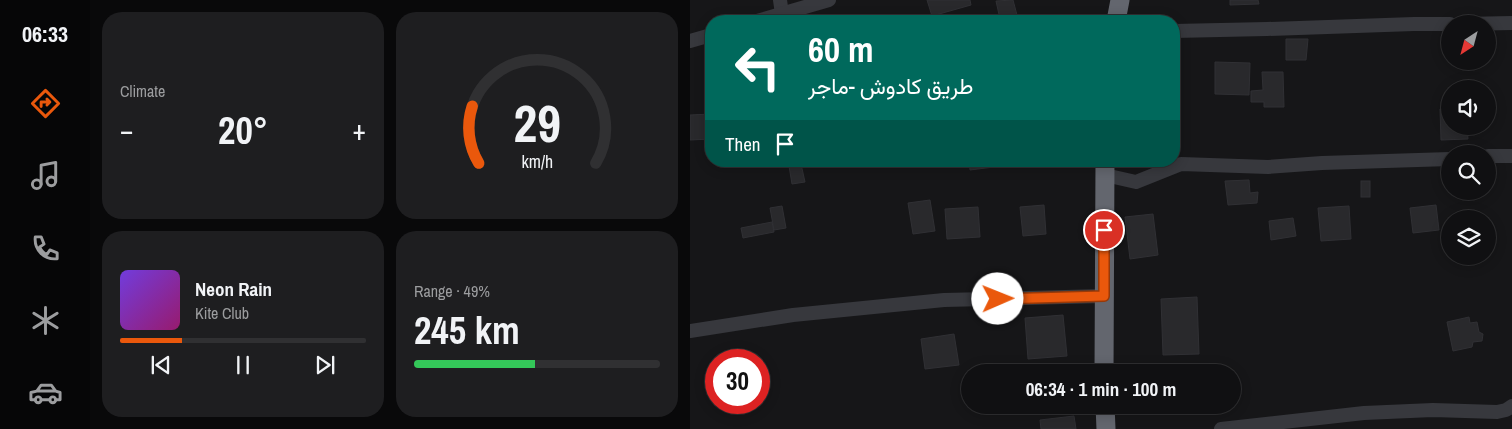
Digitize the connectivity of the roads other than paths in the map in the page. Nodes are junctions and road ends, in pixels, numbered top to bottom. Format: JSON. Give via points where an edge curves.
{"nodes":[{"id":1,"x":829,"y":0,"type":"edge"},
{"id":2,"x":1120,"y":0,"type":"edge"},
{"id":3,"x":781,"y":7,"type":"edge"},
{"id":4,"x":767,"y":15,"type":"edge"},
{"id":5,"x":1117,"y":15,"type":"edge"},
{"id":6,"x":1496,"y":23,"type":"edge"},
{"id":7,"x":1512,"y":23,"type":"edge"},
{"id":8,"x":1441,"y":24,"type":"edge"},
{"id":9,"x":1180,"y":30,"type":"edge"},
{"id":10,"x":705,"y":37,"type":"edge"},
{"id":11,"x":690,"y":41,"type":"edge"},
{"id":12,"x":1496,"y":156,"type":"edge"},
{"id":13,"x":1512,"y":156,"type":"edge"},
{"id":14,"x":1441,"y":159,"type":"edge"},
{"id":15,"x":1180,"y":164,"type":"edge"},
{"id":16,"x":1174,"y":167,"type":"edge"},
{"id":17,"x":1105,"y":168,"type":"edge"},
{"id":18,"x":1104,"y":296,"type":"junction"},
{"id":19,"x":690,"y":331,"type":"edge"},
{"id":20,"x":1104,"y":364,"type":"edge"},
{"id":21,"x":1512,"y":406,"type":"edge"},
{"id":22,"x":1105,"y":414,"type":"edge"},
{"id":23,"x":1106,"y":429,"type":"edge"},
{"id":24,"x":1221,"y":429,"type":"edge"}],
"edges":[{"from":1,"to":3,"type":"street"},
{"from":2,"to":5,"type":"highway"},
{"from":3,"to":4,"type":"street"},
{"from":6,"to":7,"type":"street"},
{"from":8,"to":9,"type":"street"},
{"from":10,"to":11,"type":"street"},
{"from":12,"to":13,"type":"street"},
{"from":14,"to":15,"type":"street","via":[[1268,167]]},
{"from":16,"to":17,"type":"street","via":[[1136,182]]},
{"from":17,"to":18,"type":"highway"},
{"from":18,"to":19,"type":"street","via":[[944,300],[793,315]]},
{"from":18,"to":20,"type":"highway"},
{"from":21,"to":24,"type":"street","via":[[1497,412],[1364,412]]},
{"from":22,"to":23,"type":"highway"}]}
